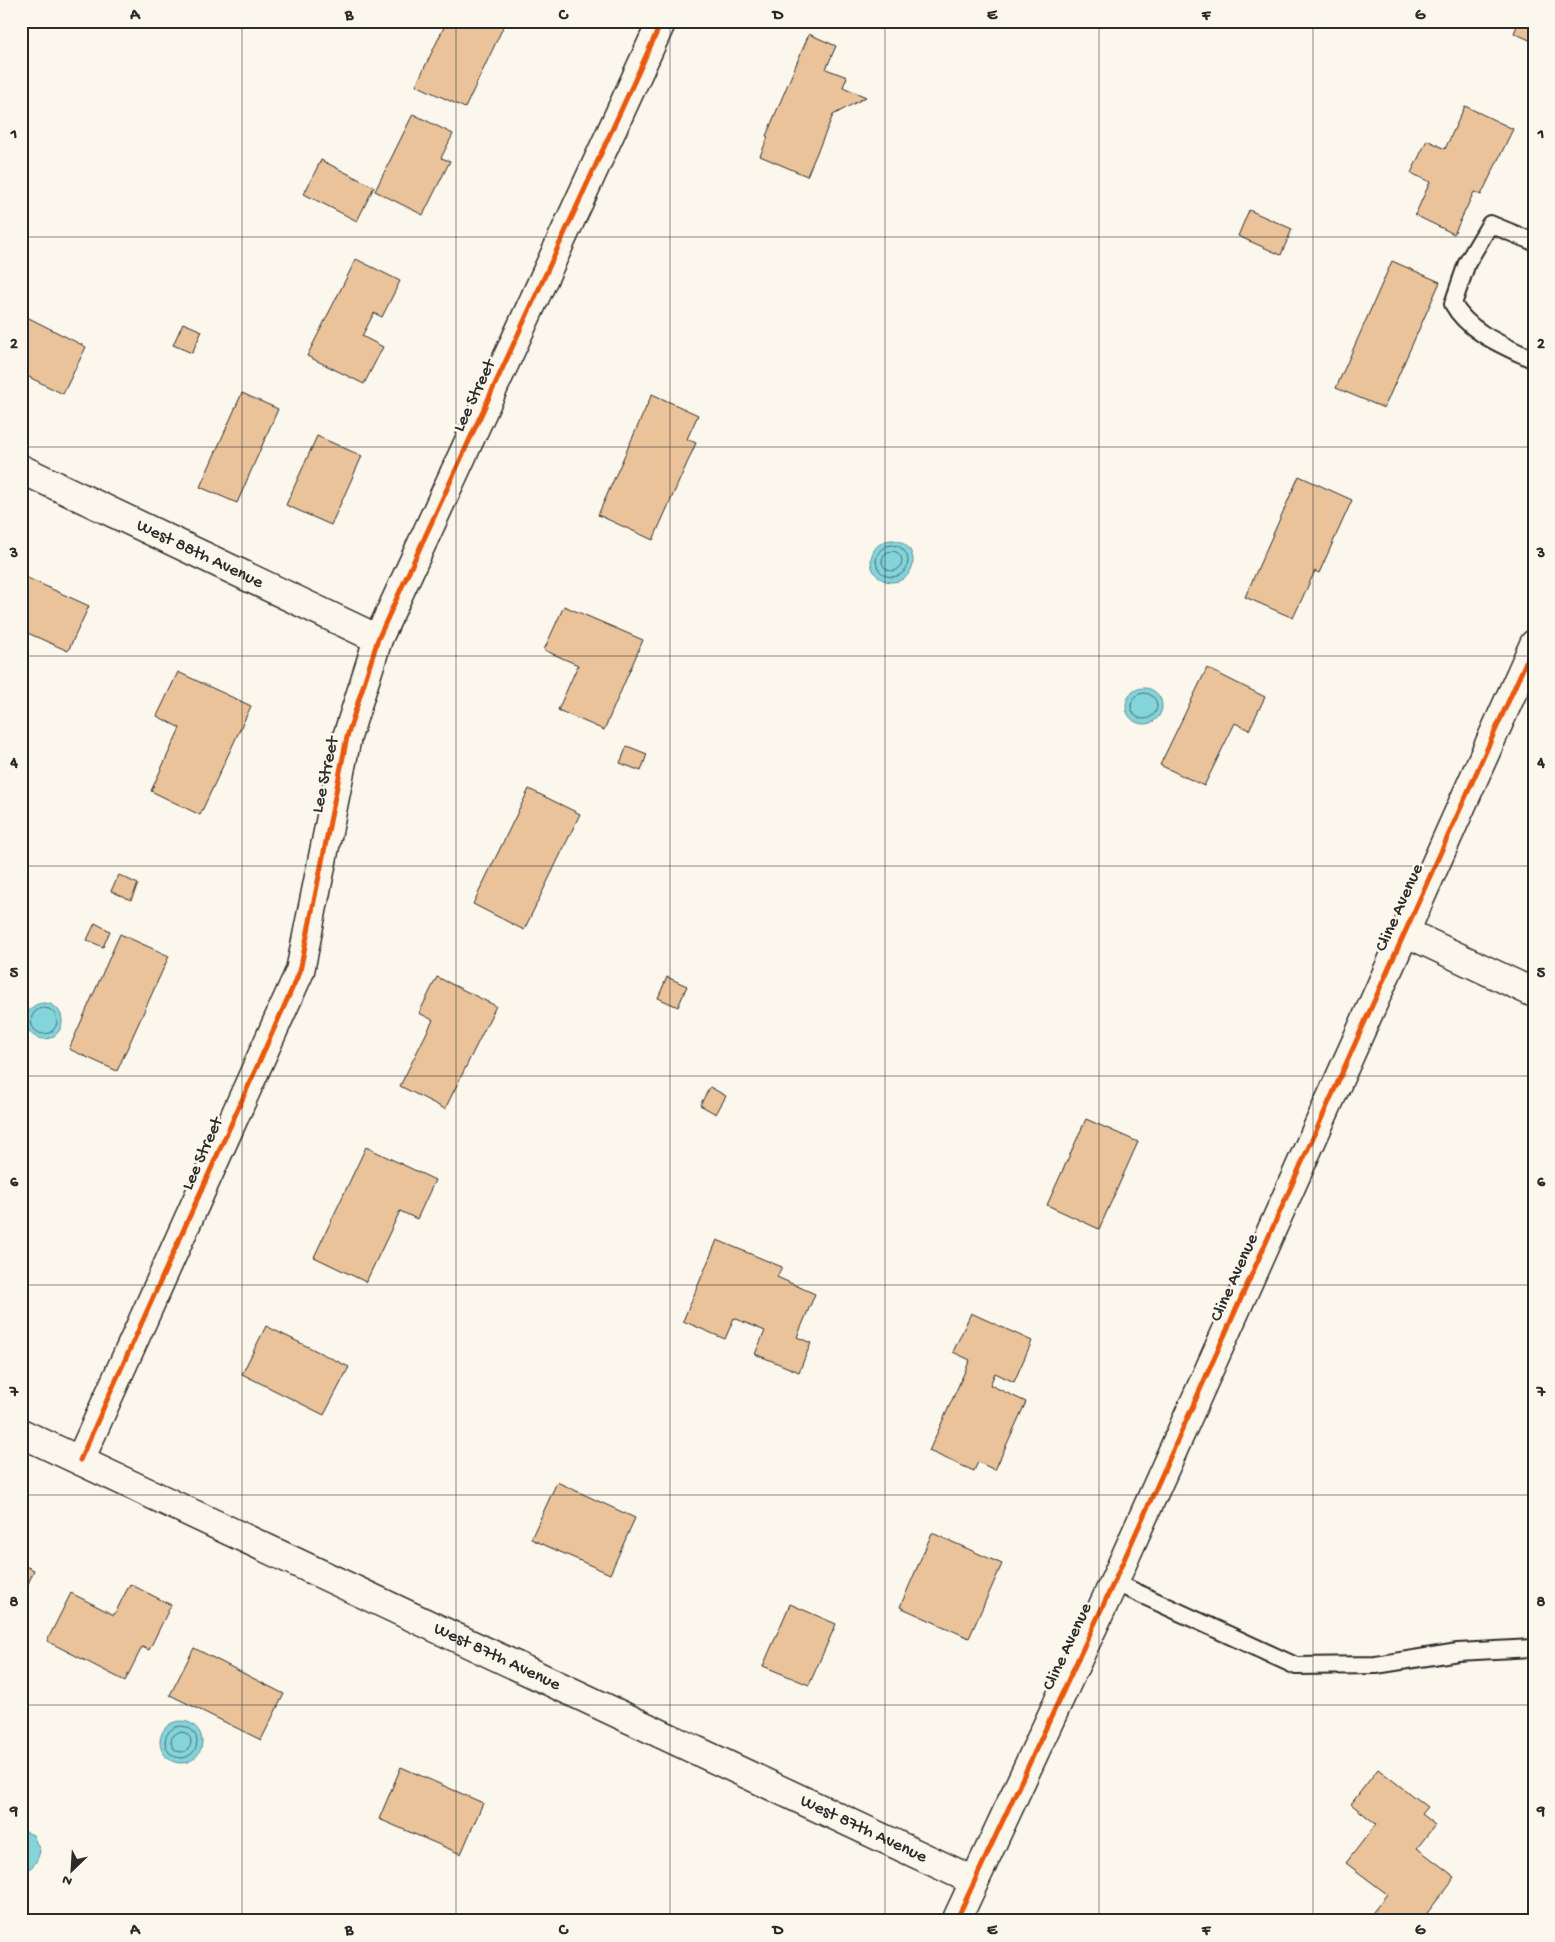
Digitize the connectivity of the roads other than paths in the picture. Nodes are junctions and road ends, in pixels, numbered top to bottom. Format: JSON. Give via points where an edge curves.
{"nodes":[{"id":1,"x":662,"y":21,"type":"edge"},
{"id":2,"x":1534,"y":242,"type":"edge"},
{"id":3,"x":1534,"y":360,"type":"edge"},
{"id":4,"x":21,"y":469,"type":"edge"},
{"id":5,"x":378,"y":639,"type":"junction"},
{"id":6,"x":1534,"y":644,"type":"edge"},
{"id":7,"x":1405,"y":932,"type":"junction"},
{"id":8,"x":1534,"y":993,"type":"edge"},
{"id":9,"x":21,"y":1433,"type":"edge"},
{"id":10,"x":80,"y":1460,"type":"junction"},
{"id":11,"x":1114,"y":1582,"type":"junction"},
{"id":12,"x":1534,"y":1648,"type":"edge"},
{"id":13,"x":974,"y":1880,"type":"junction"},
{"id":14,"x":956,"y":1921,"type":"edge"}],
"edges":[{"from":1,"to":5,"type":"street","name":"Lee Street"},
{"from":2,"to":3,"type":"lane","via":[[1490,224],[1467,263],[1453,304],[1458,314],[1480,333]]},
{"from":4,"to":5,"type":"street","name":"West 88th Avenue"},
{"from":5,"to":10,"type":"street","name":"Lee Street","via":[[347,737],[300,971]]},
{"from":6,"to":7,"type":"street","name":"Cline Avenue"},
{"from":7,"to":8,"type":"street"},
{"from":7,"to":11,"type":"street","name":"Cline Avenue"},
{"from":9,"to":10,"type":"street","name":"West 87th Avenue"},
{"from":10,"to":13,"type":"street","name":"West 87th Avenue"},
{"from":11,"to":12,"type":"lane","via":[[1296,1666],[1376,1666],[1458,1652]]},
{"from":11,"to":13,"type":"street","name":"Cline Avenue"},
{"from":13,"to":14,"type":"street","name":"Cline Avenue"}]}
